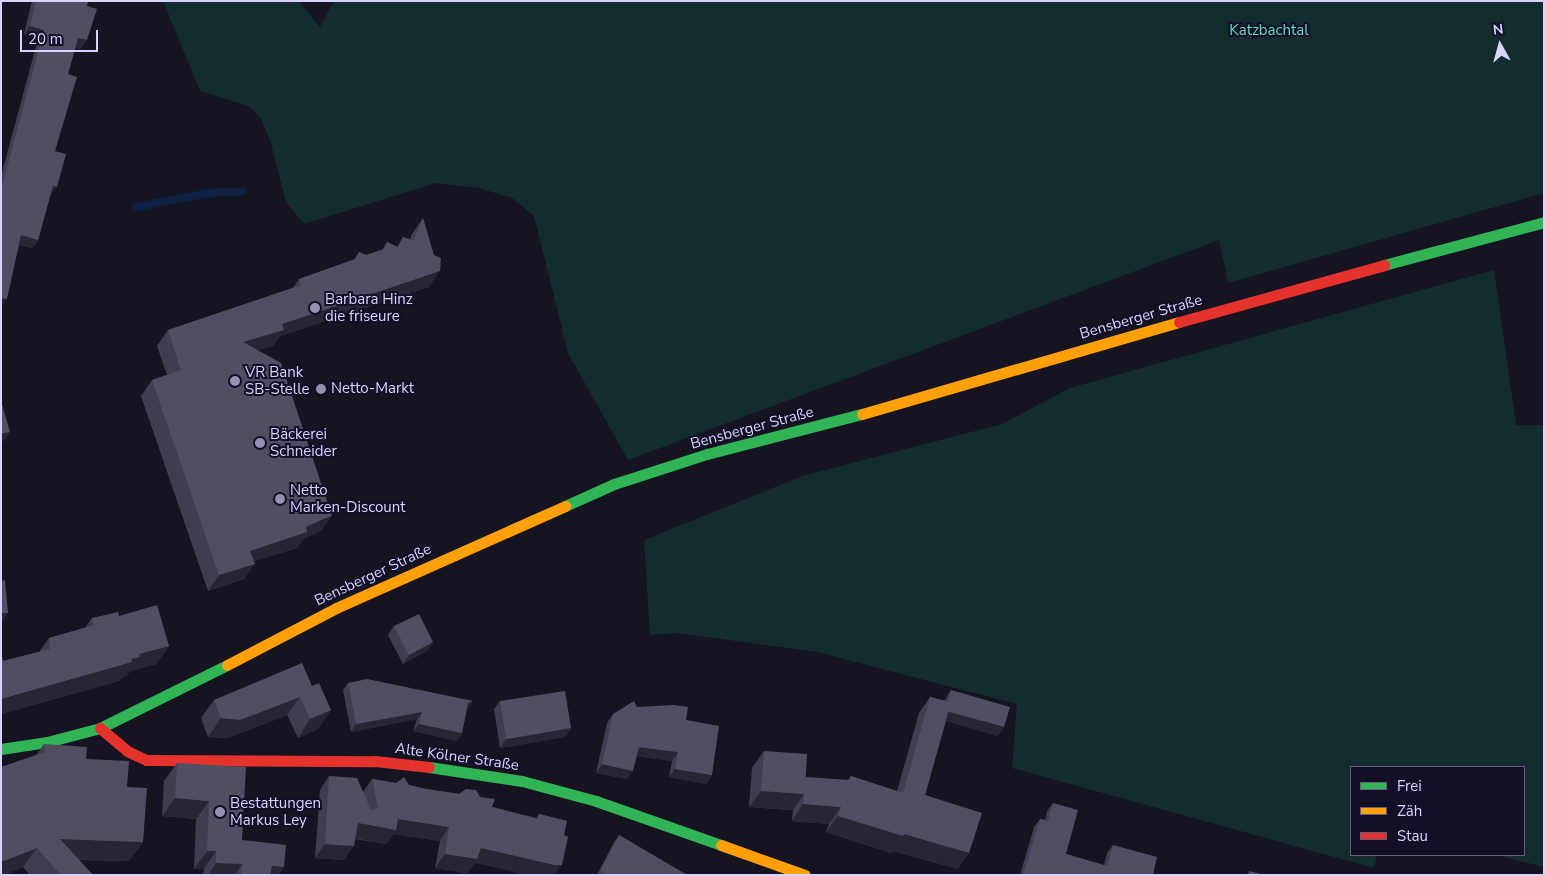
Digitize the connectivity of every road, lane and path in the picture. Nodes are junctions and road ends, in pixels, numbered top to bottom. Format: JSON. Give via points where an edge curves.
{"nodes":[{"id":1,"x":1544,"y":222,"type":"edge"},
{"id":2,"x":100,"y":728,"type":"junction"},
{"id":3,"x":1,"y":749,"type":"edge"},
{"id":4,"x":805,"y":875,"type":"edge"}],
"edges":[{"from":1,"to":2,"type":"main road","name":"Bensberger Straße","via":[[1216,311],[812,428],[707,454],[614,484],[336,608]]},
{"from":2,"to":3,"type":"main road","name":"Bensberger Straße","via":[[47,742]]},
{"from":2,"to":4,"type":"main road","name":"Alte Kölner Straße","via":[[127,751],[146,760],[375,761],[522,781],[596,801]]}]}
